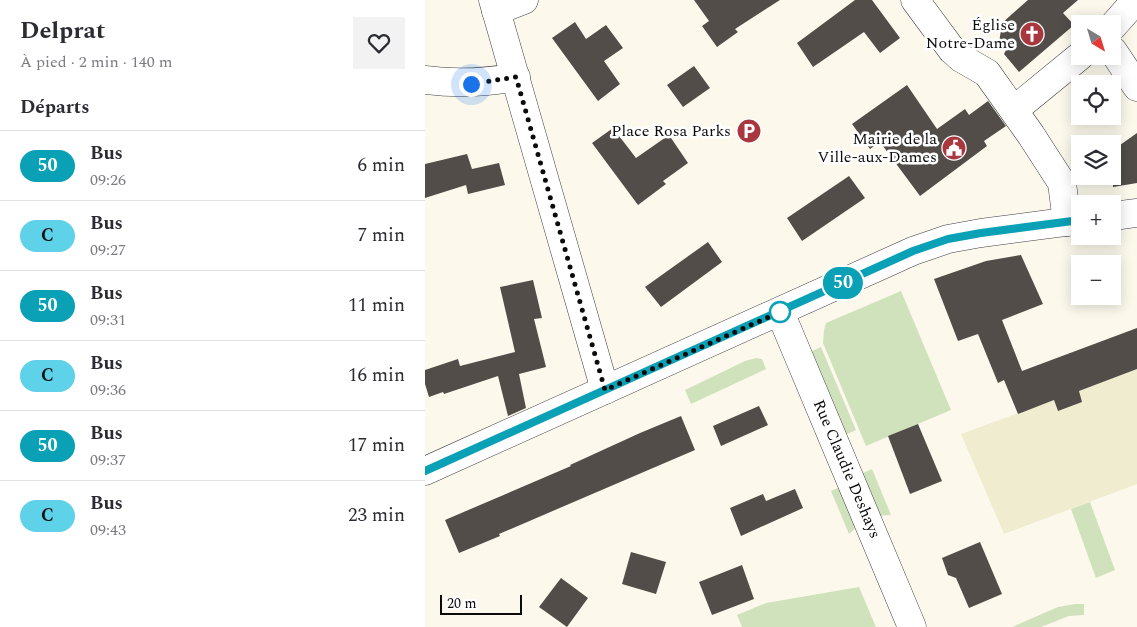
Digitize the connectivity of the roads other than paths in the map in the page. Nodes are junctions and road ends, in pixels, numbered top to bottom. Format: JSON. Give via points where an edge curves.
{"nodes":[{"id":1,"x":524,"y":0,"type":"edge"},
{"id":2,"x":915,"y":0,"type":"edge"},
{"id":3,"x":1136,"y":0,"type":"edge"},
{"id":4,"x":495,"y":5,"type":"edge"},
{"id":5,"x":1121,"y":17,"type":"edge"},
{"id":6,"x":1071,"y":63,"type":"edge"},
{"id":7,"x":1121,"y":63,"type":"edge"},
{"id":8,"x":516,"y":77,"type":"junction"},
{"id":9,"x":425,"y":80,"type":"edge"},
{"id":10,"x":1137,"y":87,"type":"edge"},
{"id":11,"x":1014,"y":110,"type":"junction"},
{"id":12,"x":1137,"y":213,"type":"edge"},
{"id":13,"x":1071,"y":215,"type":"edge"},
{"id":14,"x":1121,"y":215,"type":"edge"},
{"id":15,"x":1071,"y":221,"type":"edge"},
{"id":16,"x":780,"y":312,"type":"junction"},
{"id":17,"x":605,"y":390,"type":"junction"},
{"id":18,"x":425,"y":471,"type":"edge"},
{"id":19,"x":913,"y":627,"type":"edge"}],
"edges":[{"from":1,"to":4,"type":"street"},
{"from":2,"to":11,"type":"street","via":[[952,50],[987,73]]},
{"from":3,"to":5,"type":"street"},
{"from":4,"to":8,"type":"street"},
{"from":6,"to":11,"type":"street"},
{"from":7,"to":10,"type":"street"},
{"from":8,"to":9,"type":"street","via":[[471,84]]},
{"from":8,"to":17,"type":"street"},
{"from":11,"to":13,"type":"street","via":[[1056,171]]},
{"from":12,"to":14,"type":"street"},
{"from":15,"to":16,"type":"street","via":[[948,239],[913,251]]},
{"from":16,"to":17,"type":"street"},
{"from":16,"to":19,"type":"street","name":"Rue Claudie Deshays"},
{"from":17,"to":18,"type":"street"}]}
